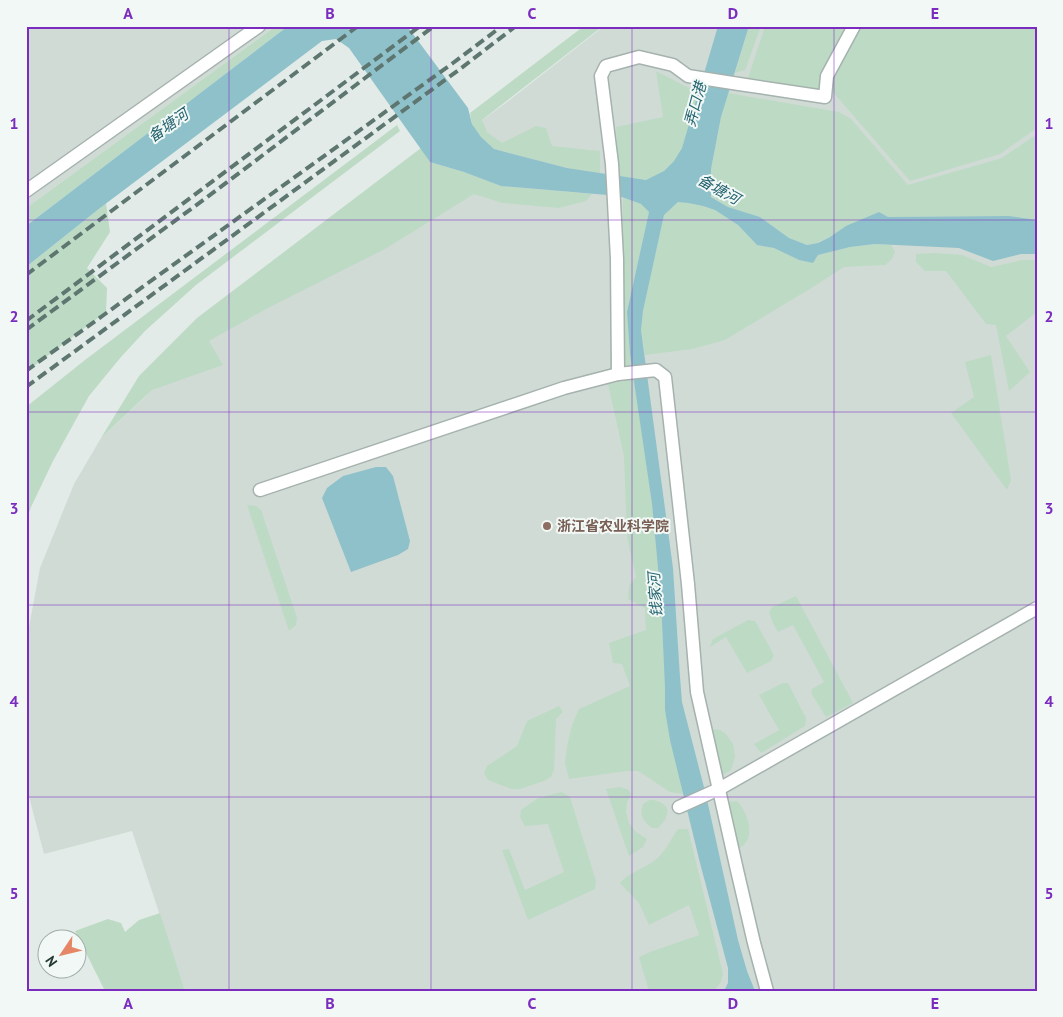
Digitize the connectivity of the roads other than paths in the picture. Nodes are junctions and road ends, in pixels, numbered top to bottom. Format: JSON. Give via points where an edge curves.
{"nodes":[{"id":1,"x":258,"y":26,"type":"edge"},
{"id":2,"x":854,"y":26,"type":"edge"},
{"id":3,"x":26,"y":191,"type":"edge"},
{"id":4,"x":618,"y":374,"type":"junction"},
{"id":5,"x":260,"y":490,"type":"dead end"},
{"id":6,"x":1037,"y":608,"type":"edge"},
{"id":7,"x":719,"y":789,"type":"junction"},
{"id":8,"x":679,"y":806,"type":"dead end"},
{"id":9,"x":767,"y":991,"type":"edge"}],
"edges":[{"from":1,"to":3,"type":"street"},
{"from":2,"to":4,"type":"street","via":[[827,76],[825,97],[688,76],[673,65],[639,57],[606,66],[601,76],[612,164],[618,281]]},
{"from":4,"to":5,"type":"street","via":[[564,388]]},
{"from":4,"to":7,"type":"street","via":[[656,370],[665,377],[697,692]]},
{"from":6,"to":7,"type":"street"},
{"from":7,"to":8,"type":"street"},
{"from":7,"to":9,"type":"street"}]}
